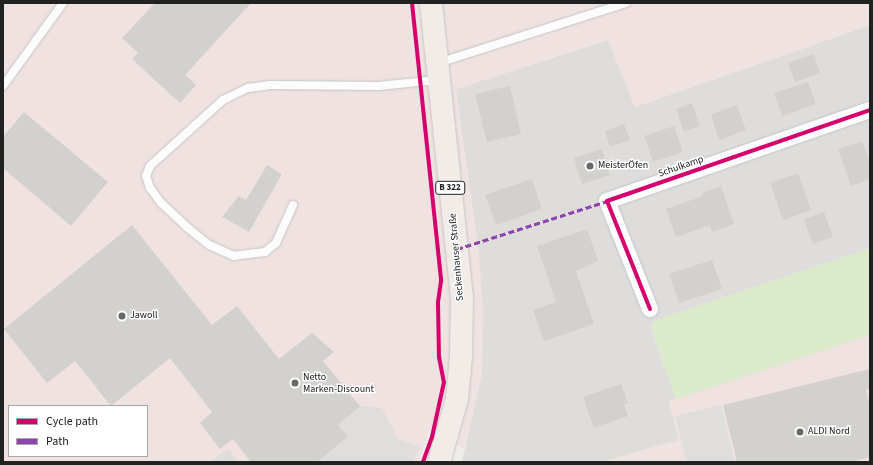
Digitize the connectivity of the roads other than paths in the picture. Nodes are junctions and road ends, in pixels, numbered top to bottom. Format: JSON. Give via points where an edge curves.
{"nodes":[{"id":1,"x":63,"y":3,"type":"edge"},
{"id":2,"x":431,"y":3,"type":"edge"},
{"id":3,"x":626,"y":3,"type":"edge"},
{"id":4,"x":438,"y":72,"type":"junction"},
{"id":5,"x":3,"y":86,"type":"edge"},
{"id":6,"x":870,"y":110,"type":"edge"},
{"id":7,"x":294,"y":205,"type":"dead end"},
{"id":8,"x":650,"y":309,"type":"dead end"},
{"id":9,"x":439,"y":462,"type":"edge"}],
"edges":[{"from":1,"to":5,"type":"lane"},
{"from":2,"to":4,"type":"main road","name":"Seckenhauser Straße","number":"B 322"},
{"from":3,"to":4,"type":"lane"},
{"from":4,"to":7,"type":"lane","via":[[378,86],[270,85],[248,88],[223,100],[150,166],[146,176],[160,203],[208,245],[234,256],[265,252],[276,242]]},
{"from":4,"to":9,"type":"main road","name":"Seckenhauser Straße","number":"B 322","via":[[462,297],[457,399]]},
{"from":6,"to":8,"type":"street","name":"Schulkamp","via":[[607,201]]}]}
